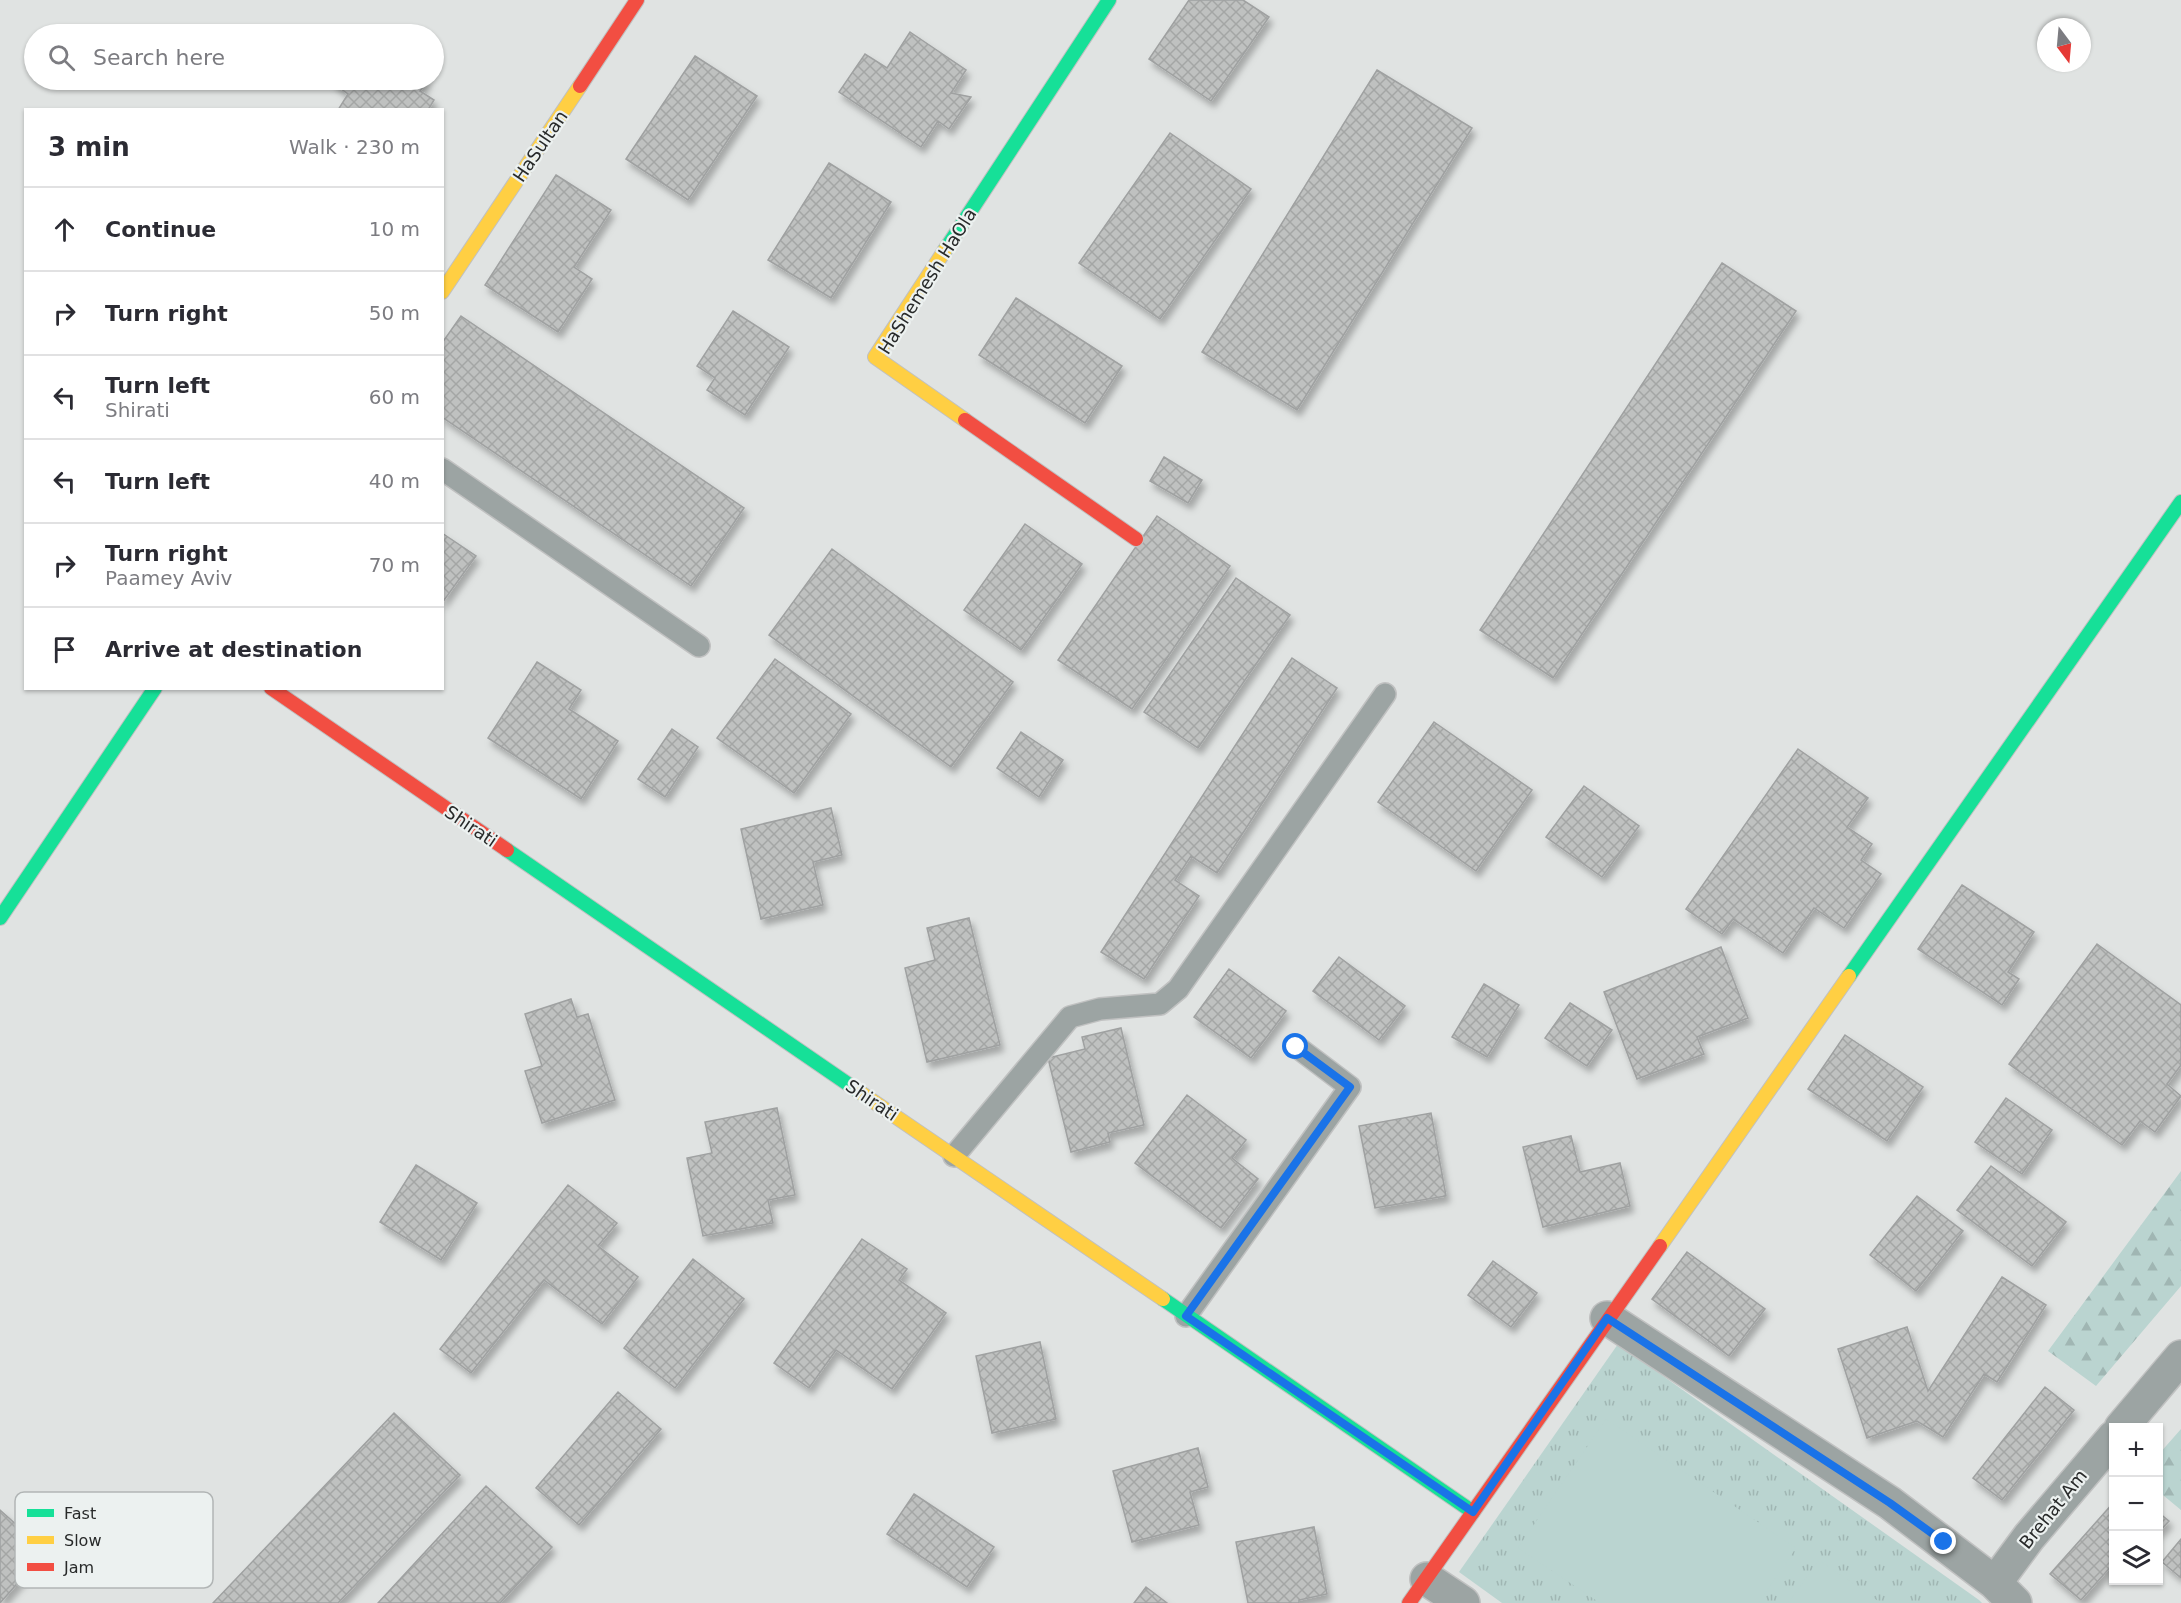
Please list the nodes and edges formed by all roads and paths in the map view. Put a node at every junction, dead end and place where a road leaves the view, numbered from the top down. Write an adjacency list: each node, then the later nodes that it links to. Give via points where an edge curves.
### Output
1 (637, 0): 3 (street, HaSultan)
2 (1109, 0): 6 (street, HaShemesh HaOla, via 875,357)
3 (444, 289)
4 (444, 470): 7 (lane)
5 (2181, 501): 15 (street)
6 (1136, 539)
7 (699, 646)
8 (154, 690): 11 (street)
9 (274, 690): 13 (street, Shirati)
10 (1385, 694): 13 (lane, via 1178,989 1160,1004 1100,1009 1070,1017)
11 (0, 918)
12 (1296, 1047): 14 (lane, via 1350,1087)
13 (954, 1156): 14 (street, Shirati)
14 (1186, 1316): 19 (street, Shirati)
15 (1607, 1318): 19 (street); 21 (street, via 1890,1503)
16 (2181, 1357): 17 (street)
17 (2125, 1423)
18 (2109, 1443): 21 (street, Brehat Am, via 2029,1537)
19 (1473, 1512): 20 (street)
20 (1418, 1591): 22 (street)
21 (2005, 1593)
22 (1463, 1603)

